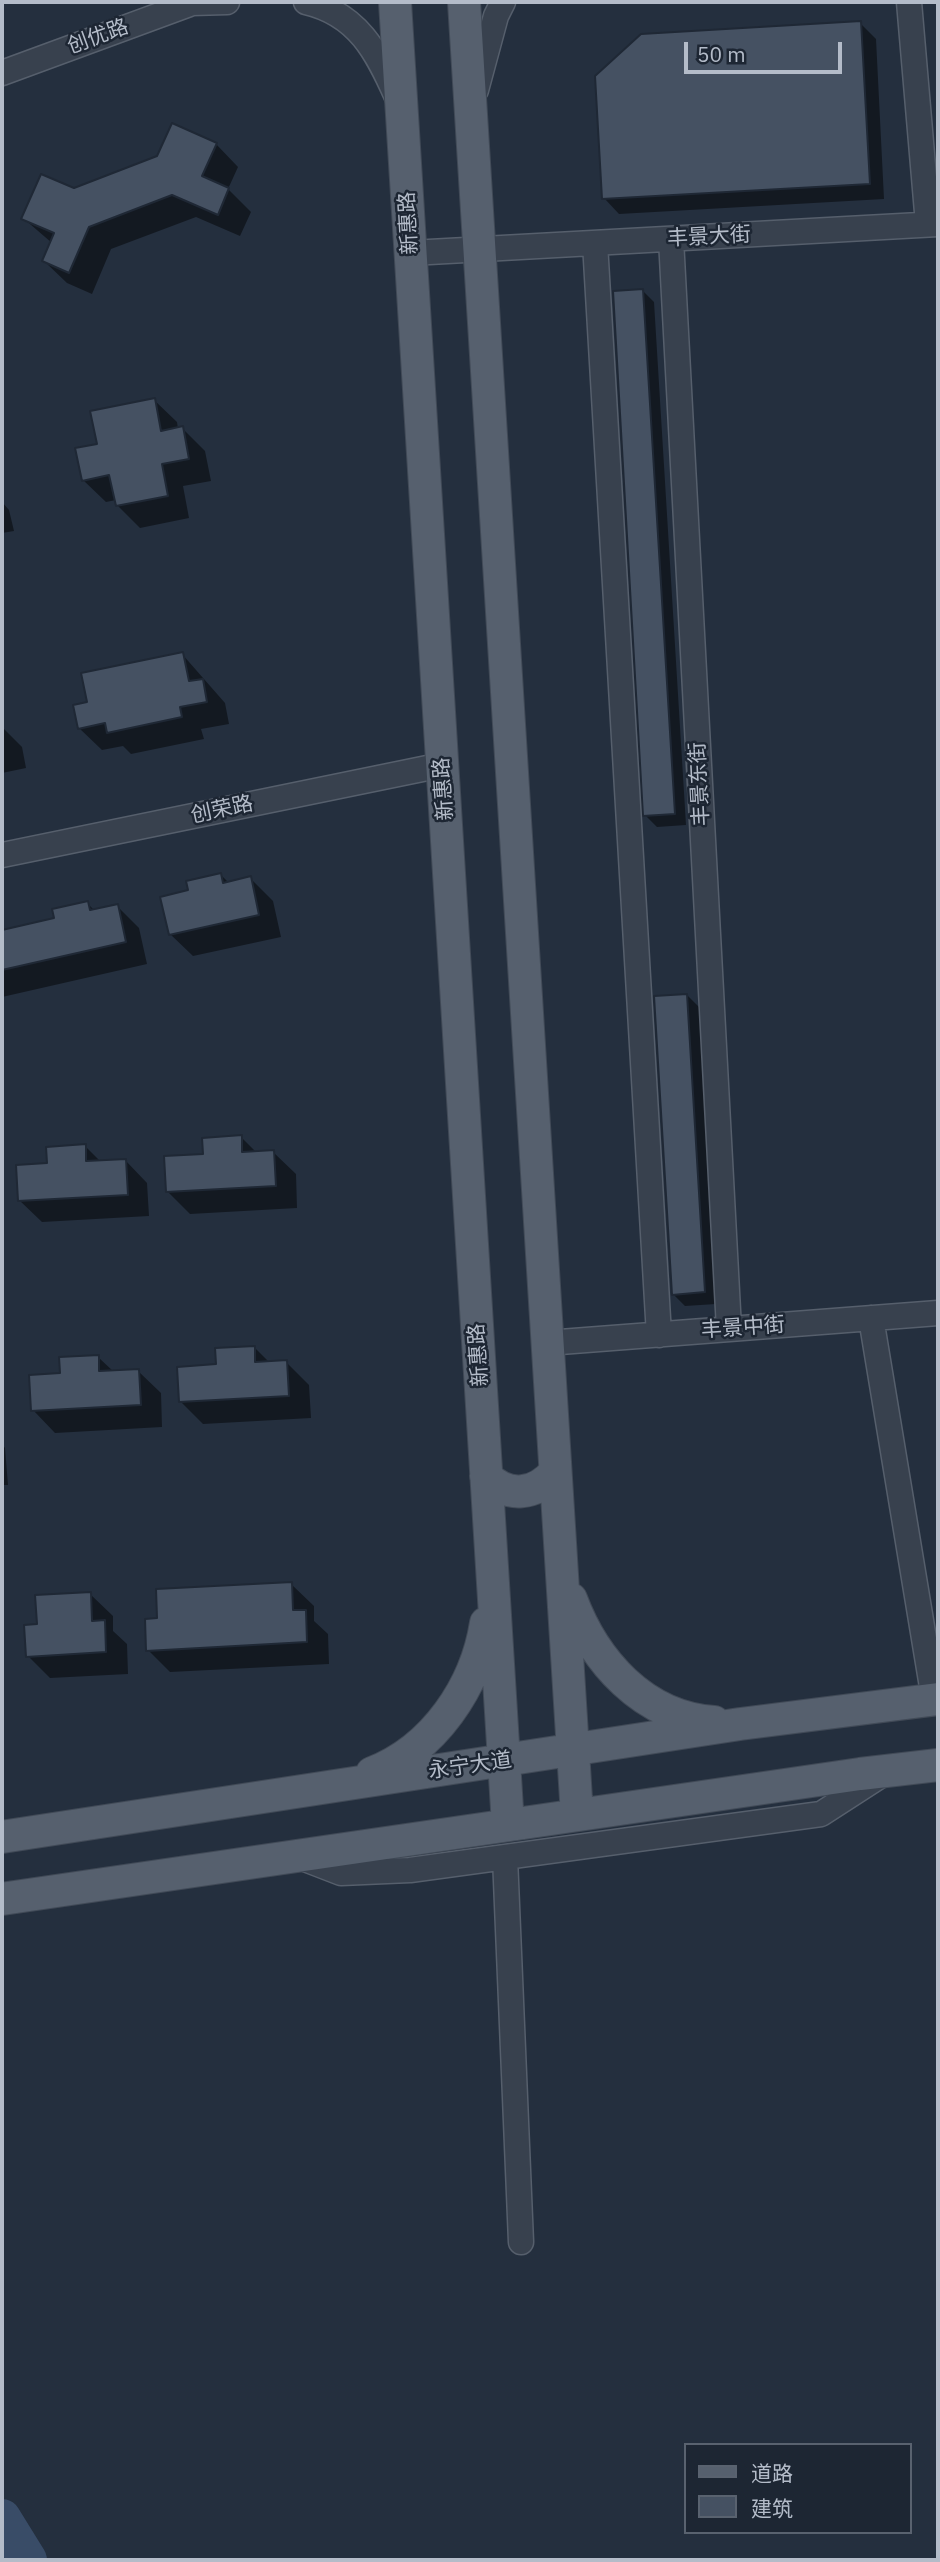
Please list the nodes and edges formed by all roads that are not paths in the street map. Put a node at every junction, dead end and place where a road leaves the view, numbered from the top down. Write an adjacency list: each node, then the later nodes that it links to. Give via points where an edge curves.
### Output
1 (193, 2): 2 (street, 创优路); 8 (street, 创优路)
2 (227, 2)
3 (306, 2): 10 (street, via 344,16 363,33)
4 (395, 2): 10 (main road, 新惠路)
5 (464, 2): 9 (main road)
6 (503, 2): 9 (street)
7 (909, 2): 11 (street)
8 (2, 73)
9 (471, 108): 14 (main road)
10 (402, 109): 15 (main road, 新惠路)
11 (933, 224): 12 (street, 丰景大街)
12 (671, 239): 13 (street, 丰景大街); 20 (street, 丰景东街)
13 (595, 243): 14 (street, 丰景大街); 21 (street)
14 (480, 249): 15 (street, 丰景大街); 22 (main road)
15 (411, 253): 16 (main road, 新惠路)
16 (442, 765): 17 (street, 创荣路); 24 (main road, 新惠路)
17 (2, 855)
18 (938, 1313): 19 (street, 丰景中街)
19 (871, 1318): 20 (street, 丰景中街); 27 (street)
20 (729, 1329): 21 (street, 丰景中街)
21 (659, 1335): 22 (street, 丰景中街)
22 (547, 1343): 23 (main road)
23 (555, 1472): 24 (main road, via 540,1486 520,1492 501,1488); 25 (main road)
24 (486, 1476): 26 (main road, 新惠路)
25 (562, 1572): 28 (main road, via 580,1622 618,1677 644,1698 674,1713); 29 (main road)
26 (492, 1577): 30 (main road); 33 (main road, via 483,1644 468,1682 446,1716 418,1746)
27 (936, 1699): 28 (main road, 永宁大道)
28 (740, 1724): 29 (main road, 永宁大道)
29 (572, 1751): 30 (main road, 永宁大道); 34 (main road)
30 (504, 1761): 33 (main road, 永宁大道); 35 (main road)
31 (938, 1765): 32 (main road)
32 (888, 1771): 34 (main road); 38 (street, via 821,1814)
33 (345, 1784): 36 (main road, 永宁大道)
34 (576, 1815): 35 (main road)
35 (508, 1825): 37 (main road)
36 (2, 1837)
37 (298, 1856): 38 (street, via 341,1873 410,1870); 39 (main road)
38 (505, 1857): 40 (street)
39 (2, 1899)
40 (521, 2242)

